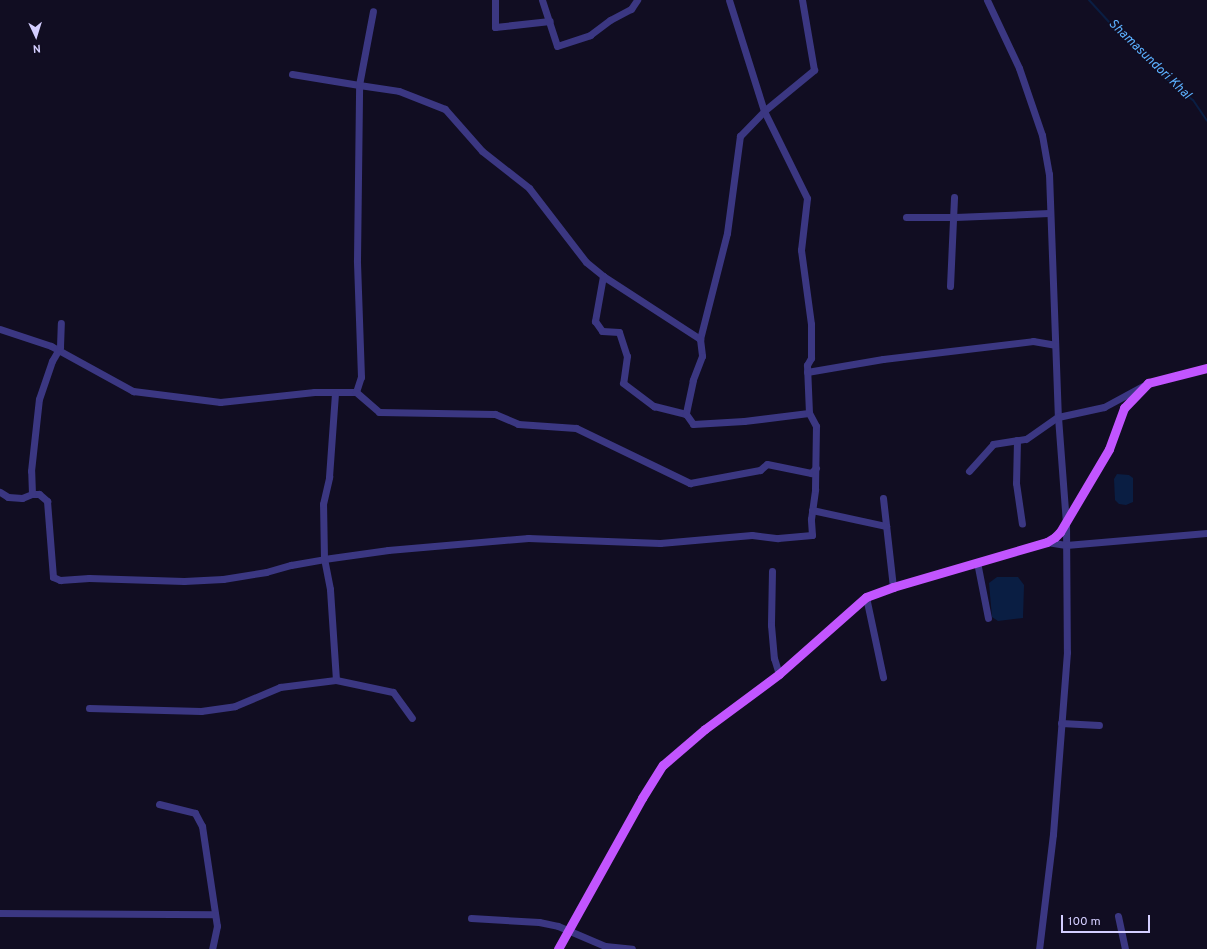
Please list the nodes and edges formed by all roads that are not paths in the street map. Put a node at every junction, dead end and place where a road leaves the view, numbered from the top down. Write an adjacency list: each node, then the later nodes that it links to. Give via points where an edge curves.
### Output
1 (495, 0): 8 (street, via 495,27)
2 (542, 0): 8 (street)
3 (637, 0): 8 (street, via 631,9 590,35 557,46)
4 (729, 0): 11 (street)
5 (802, 0): 11 (street, via 814,70)
6 (987, 0): 13 (street, via 1019,68 1042,134 1049,174)
7 (373, 11): 10 (street)
8 (550, 21)
9 (292, 74): 10 (street)
10 (359, 85): 16 (street, via 398,91 444,109 482,151 529,188 586,262); 26 (street, via 357,260 360,377)
11 (764, 111): 20 (street, via 740,136 726,233); 24 (street, via 806,198 801,250 811,324 812,358 807,365)
12 (954, 197): 15 (street)
13 (1049, 213): 15 (street); 21 (street)
14 (906, 218): 15 (street)
15 (955, 218): 17 (street)
16 (603, 276): 20 (street); 29 (street, via 595,321 602,331 619,332 627,356 623,383 654,406)
17 (950, 286)
18 (61, 323): 22 (street)
19 (0, 329): 22 (street)
20 (700, 339): 29 (street, via 702,356 693,380)
21 (1055, 345): 24 (street, via 1033,341 883,359); 30 (street)
22 (58, 349): 27 (street, via 133,391 220,402 314,392); 35 (street, via 39,399 31,471)
23 (1207, 368): 25 (main road)
24 (807, 372): 28 (street)
25 (1148, 383): 30 (street, via 1104,407); 38 (main road, via 1124,408 1109,449)
26 (356, 392): 27 (street); 32 (street, via 379,412 495,414 518,424 576,428 690,483 760,470 767,464 811,473)
27 (335, 393): 44 (street, via 329,477 323,504)
28 (809, 413): 29 (street, via 693,424); 32 (street, via 816,426)
29 (686, 414)
30 (1058, 417): 31 (street, via 1026,439); 38 (street)
31 (1017, 440): 33 (street, via 993,444); 39 (street, via 1016,482)
32 (816, 468): 37 (street)
33 (969, 471)
34 (0, 492): 35 (street, via 8,497 22,498)
35 (32, 494): 44 (street, via 39,494 47,501 53,577 60,580 222,579)
36 (883, 498): 40 (street)
37 (812, 510): 40 (street); 44 (street, via 812,535 778,538 752,535 660,543 528,538 388,550)
38 (1066, 523): 42 (main road, via 1060,532); 43 (street)
39 (1022, 524)
40 (886, 526): 47 (street)
41 (1207, 533): 43 (street)
42 (1047, 542): 43 (street); 45 (main road)
43 (1066, 545): 55 (street, via 1067,652)
44 (324, 559): 52 (street, via 330,589)
45 (977, 562): 47 (main road); 49 (street)
46 (772, 571): 50 (street, via 771,625 774,658)
47 (894, 587): 48 (main road)
48 (866, 597): 50 (main road); 51 (street)
49 (988, 618)
50 (779, 674): 62 (main road, via 705,729 664,765 642,798)
51 (883, 677)
52 (336, 680): 53 (street, via 280,687 235,706 201,711); 54 (street, via 393,692)
53 (89, 708)
54 (412, 718)
55 (1061, 723): 56 (street); 66 (street, via 1053,834)
56 (1099, 725)
57 (159, 804): 59 (street, via 195,813 202,826)
58 (0, 913): 59 (street)
59 (215, 914): 63 (street, via 217,926)
60 (1118, 916): 67 (street)
61 (471, 918): 62 (street, via 539,922)
62 (569, 930): 64 (main road); 65 (street, via 605,946)
63 (212, 949)
64 (558, 949)
65 (632, 949)
66 (1039, 949)
67 (1125, 949)

